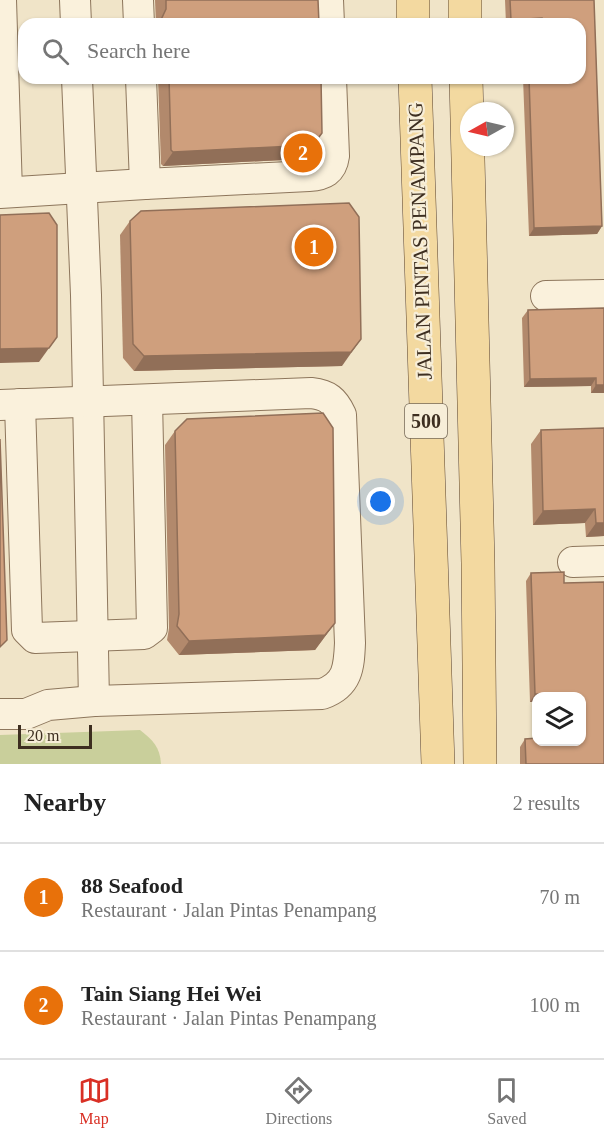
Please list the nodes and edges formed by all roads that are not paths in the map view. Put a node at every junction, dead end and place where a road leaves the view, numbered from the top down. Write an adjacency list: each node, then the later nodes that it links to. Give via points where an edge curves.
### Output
1 (2, 0): 19 (street)
2 (75, 0): 7 (street)
3 (138, 0): 8 (street)
4 (328, 0): 9 (street)
5 (412, 0): 10 (main road)
6 (465, 0): 11 (main road)
7 (76, 18)
8 (139, 18)
9 (329, 18)
10 (413, 18)
11 (465, 18)
12 (77, 84): 18 (street)
13 (141, 84): 17 (street)
14 (332, 84): 17 (street, via 334,156 333,166 327,172)
15 (415, 84): 30 (main road, JALAN PINTAS PENAMPANG / 500)
16 (465, 84): 33 (main road, 500)
17 (145, 184): 18 (street)
18 (81, 187): 19 (street); 23 (street)
19 (3, 193)
20 (604, 295): 21 (street)
21 (546, 296)
22 (147, 400): 23 (street); 27 (street, via 152,628 144,634); 28 (street, via 311,393 325,395 335,403 342,426 347,674 334,690 309,694)
23 (88, 401): 24 (street); 27 (street)
24 (10, 404): 27 (street, via 27,630 35,638)
25 (604, 561): 26 (street)
26 (573, 562)
27 (93, 636): 28 (street)
28 (94, 701): 29 (street, via 48,705 26,714)
29 (0, 714)
30 (437, 714): 31 (street, via 425,740); 32 (main road, JALAN PINTAS PENAMPANG / 500)
31 (423, 764)
32 (438, 764)
33 (480, 764)

